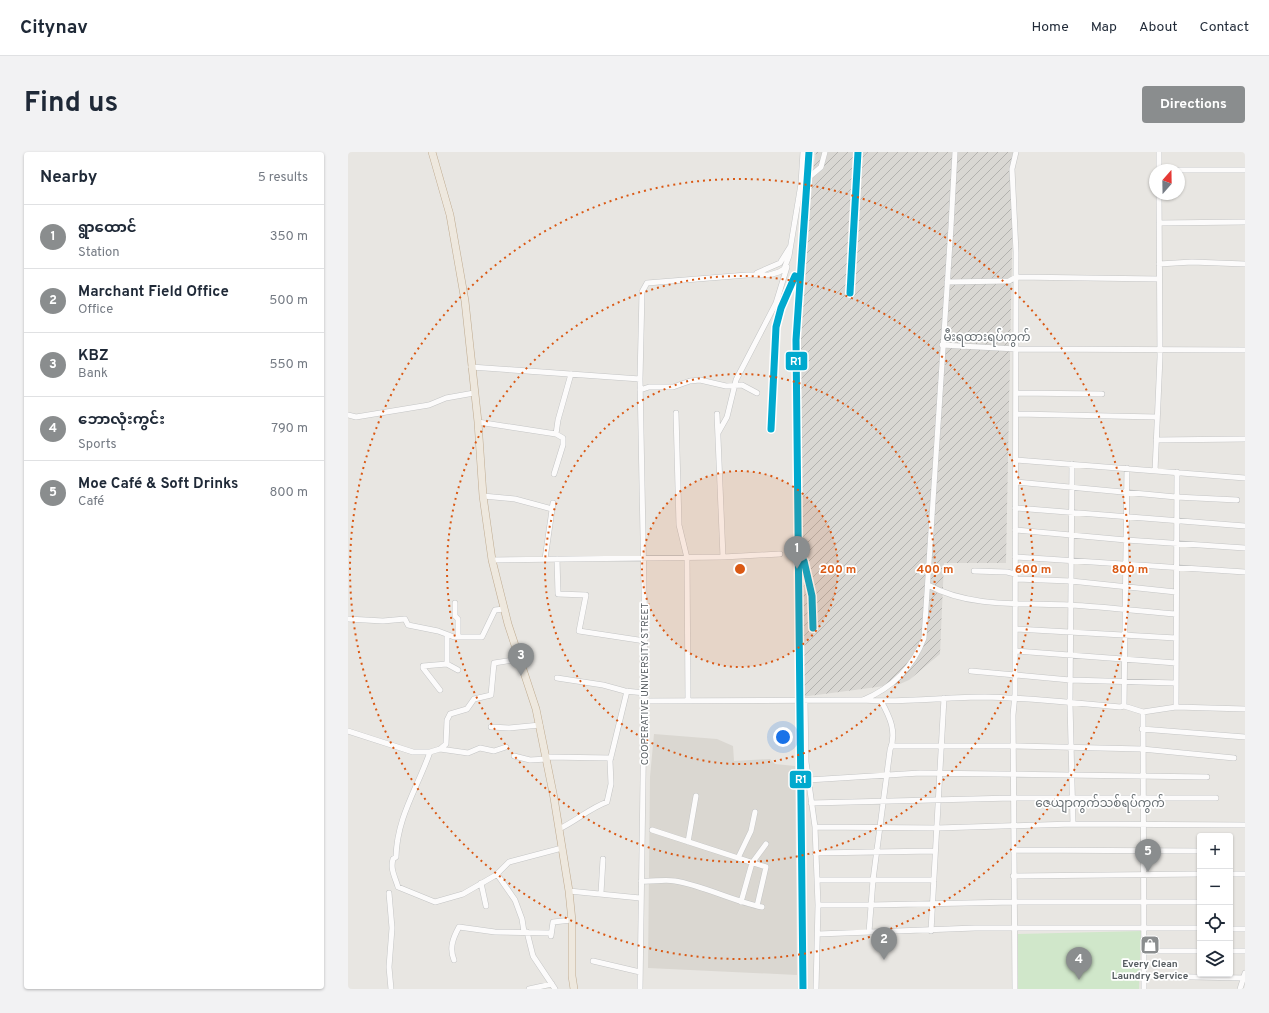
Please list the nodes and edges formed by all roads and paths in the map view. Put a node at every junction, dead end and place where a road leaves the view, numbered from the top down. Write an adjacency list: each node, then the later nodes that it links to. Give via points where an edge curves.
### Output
1 (432, 152): 26 (highway, via 456,246 465,301)
2 (803, 152): 10 (street)
3 (825, 152): 10 (street, via 821,167)
4 (955, 152): 21 (street)
5 (1016, 152): 19 (street, via 1012,169)
6 (1159, 152): 7 (street)
7 (1158, 164)
8 (1185, 170): 9 (street)
9 (1245, 170)
10 (801, 184): 14 (street)
11 (1159, 200): 13 (street)
12 (1245, 222): 13 (street)
13 (1159, 223): 16 (street)
14 (790, 247): 15 (street); 18 (street, via 780,263 762,272)
15 (787, 264): 18 (street, via 775,274); 29 (street, via 776,303)
16 (1159, 264): 17 (street); 20 (street)
17 (1245, 264)
18 (747, 275): 28 (street, COOPERATIVE UNIVERSITY STREET, via 647,283 642,292)
19 (1016, 277): 20 (street); 21 (street, via 1009,281); 24 (street)
20 (1159, 279): 23 (street)
21 (947, 282): 22 (street)
22 (942, 346): 24 (street); 85 (street)
23 (1160, 348): 24 (street); 25 (street); 39 (street)
24 (1016, 349): 33 (street)
25 (1245, 350)
26 (471, 367): 27 (street); 31 (highway)
27 (571, 374): 28 (street); 42 (street)
28 (640, 379): 30 (street, COOPERATIVE UNIVERSITY STREET)
29 (734, 385): 30 (street, via 690,381 673,387 649,387); 32 (street, via 742,385); 41 (street, via 727,417)
30 (640, 390): 73 (street, COOPERATIVE UNIVERSITY STREET)
31 (474, 393): 38 (street, via 446,398 429,405); 40 (highway)
32 (757, 393)
33 (1016, 393): 34 (street); 37 (street)
34 (1102, 394)
35 (676, 413): 74 (street, via 679,525)
36 (717, 414): 41 (street)
37 (1017, 414): 39 (street); 45 (street)
38 (348, 415)
39 (1157, 417): 44 (street)
40 (478, 422): 42 (street); 55 (highway)
41 (718, 433): 71 (street)
42 (556, 434): 50 (street, via 564,441)
43 (1245, 439): 44 (street)
44 (1156, 440): 48 (street)
45 (1016, 460): 46 (street); 52 (street)
46 (1072, 464): 47 (street); 53 (street)
47 (1127, 468): 48 (street); 54 (street)
48 (1155, 471): 49 (street)
49 (1177, 472): 51 (street); 56 (street)
50 (554, 474)
51 (1245, 478)
52 (1016, 482): 53 (street); 59 (street)
53 (1072, 487): 54 (street); 61 (street)
54 (1127, 492): 56 (street); 62 (street)
55 (483, 496): 60 (street, via 515,499); 77 (highway)
56 (1176, 497): 57 (street); 63 (street)
57 (1237, 500)
58 (553, 503): 60 (street)
59 (1015, 508): 61 (street); 65 (street)
60 (552, 509): 75 (street)
61 (1071, 512): 62 (street); 66 (street)
62 (1126, 516): 63 (street); 67 (street)
63 (1176, 520): 64 (street); 68 (street)
64 (1245, 526)
65 (1015, 530): 66 (street); 72 (street)
66 (1071, 536): 67 (street); 78 (street)
67 (1126, 540): 68 (street); 79 (street)
68 (1176, 544): 69 (street); 80 (street)
69 (1245, 548)
70 (780, 554): 71 (street)
71 (724, 557): 74 (street)
72 (1015, 557): 78 (street); 83 (street)
73 (644, 558): 74 (street); 76 (street); 101 (street, COOPERATIVE UNIVERSITY STREET)
74 (687, 558): 121 (street)
75 (545, 559): 76 (street); 77 (street)
76 (557, 559): 101 (street, via 558,594 586,595 579,631)
77 (492, 560): 91 (highway)
78 (1071, 560): 79 (street); 84 (street)
79 (1126, 565): 80 (street); 86 (street)
80 (1176, 568): 82 (street); 87 (street)
81 (974, 571): 83 (street, via 1007,572)
82 (1245, 572)
83 (1015, 577): 84 (street); 89 (street)
84 (1071, 581): 86 (street); 90 (street)
85 (928, 585): 89 (street, via 940,592 965,598); 120 (street, via 924,638 918,653 888,688)
86 (1125, 587): 87 (street); 92 (street)
87 (1176, 592): 93 (street)
88 (455, 603): 99 (street)
89 (1015, 604): 90 (street); 95 (street)
90 (1071, 606): 92 (street); 96 (street)
91 (504, 609): 99 (street, via 495,610 482,637); 104 (highway)
92 (1125, 610): 93 (street); 97 (street)
93 (1176, 614): 100 (street)
94 (348, 619): 98 (street, via 383,621 405,618 408,625 438,631)
95 (1015, 629): 96 (street); 102 (street)
96 (1070, 632): 97 (street); 103 (street)
97 (1125, 635): 100 (street); 105 (street)
98 (447, 636): 99 (street); 107 (street)
99 (458, 637)
100 (1176, 638): 106 (street)
101 (645, 641): 117 (street, COOPERATIVE UNIVERSITY STREET)
102 (1015, 651): 103 (street); 110 (street)
103 (1070, 655): 105 (street); 112 (street)
104 (520, 659): 130 (highway, via 534,698); 140 (street, via 494,663 491,695 474,699 467,708 450,714 447,720 446,744)
105 (1124, 660): 106 (street); 113 (street)
106 (1176, 663): 114 (street)
107 (447, 664): 108 (street); 115 (street, via 423,666)
108 (458, 670)
109 (971, 671): 110 (street)
110 (1015, 674): 112 (street); 119 (street)
111 (557, 678): 116 (street, via 603,685)
112 (1070, 680): 113 (street); 125 (street)
113 (1124, 683): 114 (street); 126 (street)
114 (1176, 683): 127 (street)
115 (440, 690)
116 (627, 692): 117 (street); 145 (street)
117 (644, 693): 124 (street, COOPERATIVE UNIVERSITY STREET)
118 (944, 698): 119 (street); 123 (street); 136 (street)
119 (1014, 699): 125 (street); 137 (street)
120 (862, 700): 122 (street); 123 (street)
121 (688, 701): 122 (street); 124 (street)
122 (805, 701): 153 (street)
123 (881, 701): 135 (street, via 894,733)
124 (644, 702): 193 (street, COOPERATIVE UNIVERSITY STREET)
125 (1070, 703): 126 (street); 139 (street)
126 (1124, 706): 129 (street)
127 (1176, 707): 128 (street); 129 (street)
128 (1245, 709)
129 (1143, 712): 132 (street)
130 (540, 725): 131 (street); 144 (highway)
131 (491, 727)
132 (1142, 729): 134 (street); 141 (street)
133 (348, 731): 142 (street, via 413,752)
134 (1245, 737)
135 (891, 746): 136 (street); 150 (street)
136 (942, 746): 137 (street); 147 (street)
137 (1014, 746): 139 (street); 148 (street)
138 (506, 747): 140 (street, via 494,751 480,748 468,753)
139 (1071, 748): 141 (street); 149 (street)
140 (440, 749): 142 (street)
141 (1142, 750): 146 (street); 151 (street)
142 (430, 752): 194 (street, via 405,809 397,839 396,857 391,865 398,887 435,902 463,894)
143 (514, 756): 144 (street, via 530,760)
144 (547, 758): 145 (street); 170 (highway)
145 (610, 758): 170 (street, via 611,784 607,802 595,806)
146 (1234, 758)
147 (940, 773): 148 (street); 150 (street); 159 (street)
148 (1013, 773): 149 (street); 155 (street)
149 (1072, 774): 151 (street); 156 (street)
150 (886, 775): 153 (street); 160 (street)
151 (1143, 775): 152 (street); 157 (street)
152 (1207, 777)
153 (808, 780): 161 (street)
154 (696, 796): 172 (street)
155 (1013, 798): 156 (street); 159 (street); 164 (street)
156 (1073, 798): 157 (street); 163 (street)
157 (1143, 798): 158 (street); 166 (street)
158 (1216, 798)
159 (938, 801): 160 (street); 169 (street)
160 (883, 802): 161 (street); 168 (street)
161 (811, 803): 167 (street)
162 (755, 812): 181 (street, via 751,831)
163 (1073, 824): 164 (street); 166 (street)
164 (1013, 825): 169 (street); 175 (street)
165 (1245, 825): 166 (street)
166 (1144, 826): 176 (street)
167 (815, 827): 168 (street); 180 (street)
168 (880, 827): 169 (street); 179 (street)
169 (937, 828): 177 (street)
170 (559, 829): 174 (highway)
171 (652, 830): 172 (street)
172 (688, 842): 181 (street)
173 (766, 844): 183 (street)
174 (562, 848): 184 (street, via 509,862); 195 (highway)
175 (1014, 850): 176 (street); 189 (street)
176 (1144, 850): 178 (street); 185 (street)
177 (935, 851): 179 (street); 192 (street)
178 (1197, 851)
179 (876, 852): 180 (street); 191 (street)
180 (815, 853): 190 (street)
181 (738, 858): 183 (street)
182 (603, 859): 197 (street)
183 (752, 863): 199 (street); 199 (street, via 766,867 760,906)
184 (497, 874): 194 (street); 214 (street, via 515,900)
185 (1144, 874): 186 (street); 189 (street); 202 (street)
186 (1197, 874)
187 (1233, 874): 188 (street)
188 (1245, 874)
189 (1013, 876): 200 (street)
190 (817, 880): 191 (street); 204 (street)
191 (873, 880): 192 (street); 205 (street)
192 (934, 880): 203 (street)
193 (641, 882): 198 (street, COOPERATIVE UNIVERSITY STREET); 199 (street, via 673,880)
194 (482, 883): 206 (street)
195 (569, 891): 197 (street); 207 (highway)
196 (389, 893): 227 (street, via 392,928 389,967)
197 (601, 894): 198 (street)
198 (640, 898): 223 (street, COOPERATIVE UNIVERSITY STREET)
199 (741, 902)
200 (1014, 902): 202 (street); 203 (street); 212 (street)
201 (1197, 902): 202 (street)
202 (1144, 903): 208 (street)
203 (932, 904): 205 (street); 213 (street)
204 (818, 905): 205 (street); 216 (street)
205 (871, 905): 215 (street)
206 (486, 906)
207 (572, 920): 214 (street, via 553,922 551,935); 229 (highway)
208 (1144, 928): 209 (street); 212 (street); 217 (street)
209 (1197, 928)
210 (1233, 929): 211 (street)
211 (1245, 929)
212 (1014, 930): 213 (street, via 975,928); 232 (street)
213 (931, 931): 215 (street)
214 (526, 932): 221 (street, via 496,932 459,927 452,940 451,953); 226 (street, via 533,956)
215 (868, 932): 216 (street)
216 (818, 934): 231 (street)
217 (1144, 951): 218 (street); 224 (street)
218 (1197, 951)
219 (1233, 951): 220 (street)
220 (1245, 951)
221 (454, 960)
222 (593, 960): 223 (street)
223 (640, 972): 230 (street, COOPERATIVE UNIVERSITY STREET)
224 (1144, 976): 225 (street); 233 (street)
225 (1244, 976): 234 (street)
226 (553, 986): 228 (street)
227 (391, 989)
228 (529, 989)
229 (574, 989)
230 (640, 989)
231 (816, 989)
232 (1015, 989)
233 (1144, 989)
234 (1240, 989)

